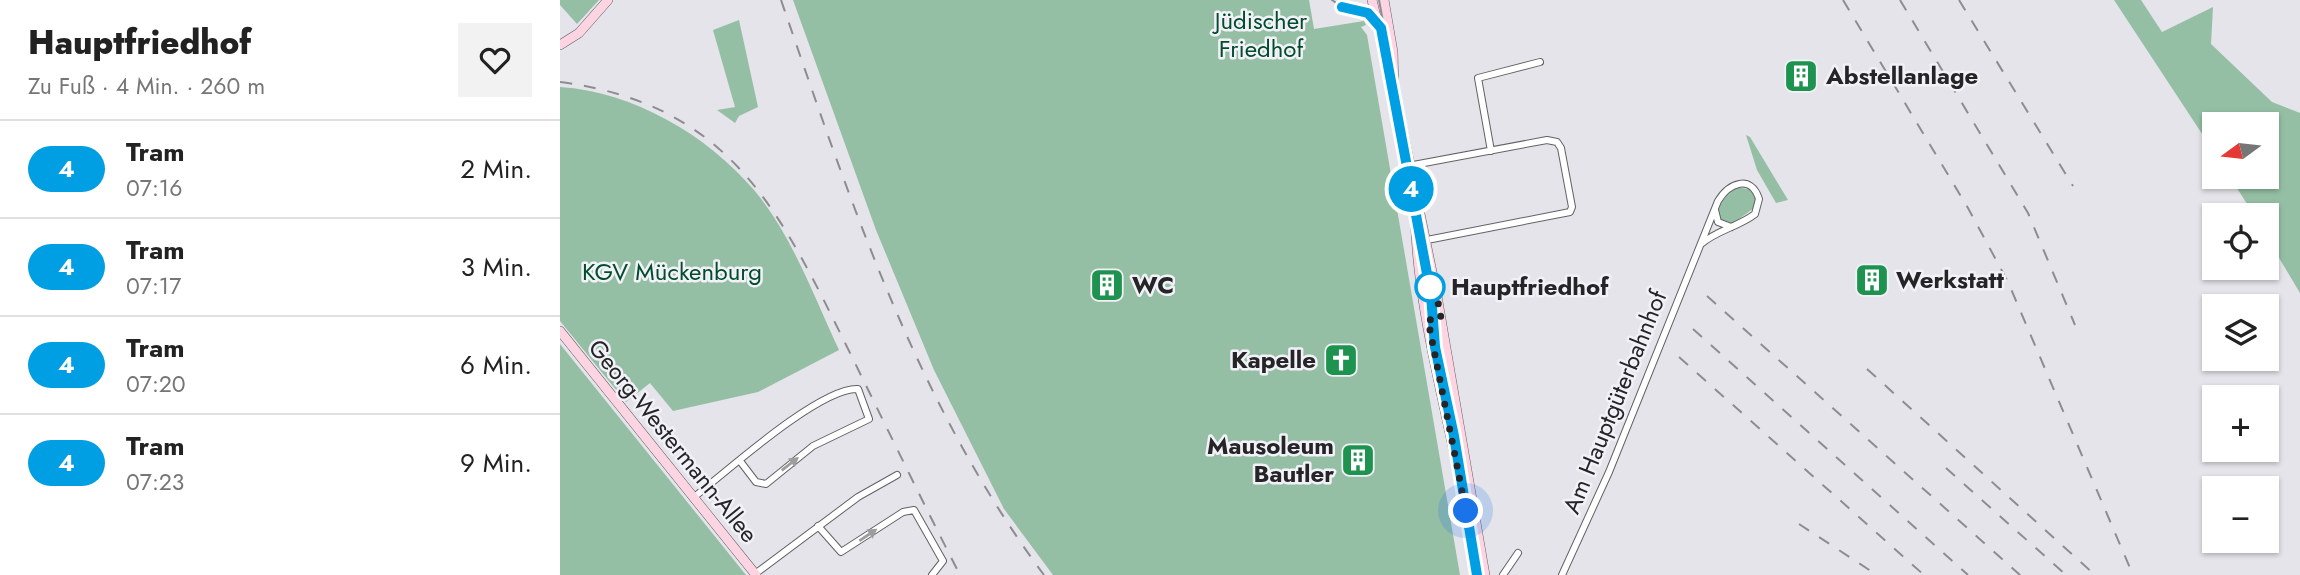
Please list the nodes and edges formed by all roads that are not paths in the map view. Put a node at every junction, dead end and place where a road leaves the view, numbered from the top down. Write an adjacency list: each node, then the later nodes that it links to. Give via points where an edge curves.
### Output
1 (608, 0): 4 (main road, via 579,33)
2 (1372, 0): 6 (main road)
3 (1384, 0): 6 (main road)
4 (560, 46)
5 (1540, 62): 7 (street, via 1478,78)
6 (1394, 88): 8 (main road)
7 (1491, 151): 8 (street); 12 (street, via 1553,140 1561,148 1572,207 1566,215)
8 (1408, 166): 9 (main road)
9 (1414, 198): 12 (main road); 13 (main road)
10 (1715, 208): 11 (street, via 1718,222); 11 (street, Am Hauptgüterbahnhof, via 1732,185 1753,187 1759,197 1758,209); 14 (street, Am Hauptgüterbahnhof)
11 (1734, 227): 14 (street, Am Hauptgüterbahnhof, via 1716,232)
12 (1426, 240): 13 (street); 15 (main road)
13 (1415, 242): 16 (main road)
14 (1701, 244): 28 (street, Am Hauptgüterbahnhof)
15 (1441, 318): 16 (main road); 26 (main road)
16 (1428, 320): 25 (main road)
17 (560, 331): 20 (main road, Georg-Westermann-Allee)
18 (740, 461): 18 (street, one-way to 18, via 763,485 813,446 869,419 870,414 856,388 805,412); 20 (street)
19 (897, 475): 21 (street)
20 (693, 498): 23 (main road, Georg-Westermann-Allee)
21 (818, 526): 23 (street); 24 (street, one-way to 24, via 841,552 903,512 914,510 943,561)
22 (1518, 552): 27 (street)
23 (755, 574)
24 (932, 575)
25 (1476, 575)
26 (1485, 575)
27 (1503, 575)
28 (1562, 575)

